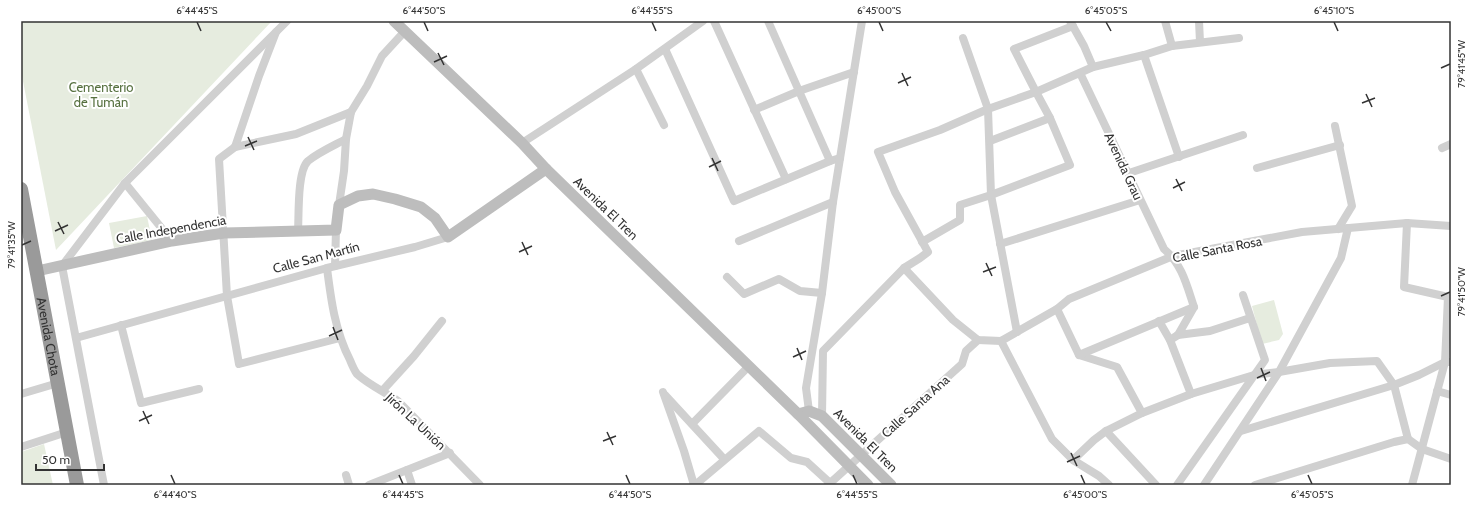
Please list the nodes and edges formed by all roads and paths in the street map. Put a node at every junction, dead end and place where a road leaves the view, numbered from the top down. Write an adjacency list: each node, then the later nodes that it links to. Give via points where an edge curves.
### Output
1 (287, 21): 11 (street)
2 (394, 21): 10 (main road, Avenida El Tren)
3 (703, 21): 16 (street)
4 (714, 21): 25 (street)
5 (768, 21): 22 (street)
6 (862, 21): 20 (street)
7 (1165, 21): 15 (street)
8 (1199, 21): 14 (street)
9 (1071, 24): 18 (street); 23 (street, via 1014,49)
10 (405, 31): 26 (street, via 382,56); 33 (main road, Avenida El Tren)
11 (276, 32): 36 (street); 45 (street)
12 (963, 38): 24 (street)
13 (1239, 38): 14 (street)
14 (1200, 42): 15 (street)
15 (1172, 46): 17 (street)
16 (665, 49): 19 (street); 44 (street, via 734,201)
17 (1144, 55): 18 (street); 38 (street)
18 (1093, 67): 21 (street)
19 (636, 69): 28 (street); 33 (street)
20 (854, 72): 22 (street); 39 (street)
21 (1080, 73): 23 (street); 43 (street, Avenida Grau)
22 (799, 91): 25 (street); 40 (street)
23 (1036, 92): 24 (street); 27 (street)
24 (988, 109): 32 (street); 62 (street, via 940,130 878,152 895,192)
25 (754, 110): 44 (street)
26 (351, 112): 31 (street); 36 (street, via 296,134)
27 (1050, 118): 32 (street); 47 (street, via 1070,165)
28 (664, 125)
29 (1335, 126): 35 (street)
30 (1243, 135): 38 (street)
31 (346, 139): 51 (street); 57 (street, via 307,162 300,180)
32 (990, 141): 47 (street)
33 (522, 143): 42 (main road, Avenida El Tren)
34 (1451, 144): 37 (street)
35 (1340, 145): 41 (street); 54 (street, via 1352,206)
36 (235, 147): 58 (street, via 219,159)
37 (1442, 148)
38 (1179, 157): 43 (street)
39 (840, 158): 40 (street); 49 (street)
40 (830, 161): 44 (street)
41 (1257, 168)
42 (546, 169): 59 (main road, Calle San Martín); 88 (main road, Avenida El Tren)
43 (1129, 173): 48 (street, Avenida Grau)
44 (786, 179)
45 (125, 183): 60 (street); 65 (street)
46 (21, 189): 50 (highway, Avenida Chota)
47 (992, 195): 62 (street, via 960,205 960,220); 63 (street)
48 (1140, 200): 63 (street); 64 (street, Avenida Grau, via 1164,249)
49 (833, 202): 61 (street); 70 (street)
50 (22, 203): 68 (highway, Avenida Chota)
51 (339, 205): 56 (main road); 59 (main road, via 358,196 373,194 395,199 421,207 435,218)
52 (1407, 223): 53 (street, Calle Santa Rosa); 55 (street, Calle Santa Rosa); 87 (street, via 1404,287 1448,297)
53 (1451, 226)
54 (1338, 228): 55 (street, Calle Santa Rosa); 64 (street, Calle Santa Rosa, via 1302,232)
55 (1348, 228): 89 (street, via 1341,258)
56 (336, 230): 57 (main road, Calle Independencia); 66 (street, Jirón La Unión)
57 (298, 231): 58 (main road, Calle Independencia)
58 (224, 232): 60 (main road, Calle Independencia); 72 (street)
59 (448, 237): 66 (street, Calle San Martín)
60 (172, 241): 65 (main road, Calle Independencia)
61 (739, 241)
62 (922, 242): 67 (street, via 928,252)
63 (1000, 244): 79 (street)
64 (1173, 256): 73 (street, Avenida Grau, via 1182,271); 74 (street, Calle Santa Rosa, via 1069,299)
65 (62, 266): 68 (main road, Calle Independencia); 81 (street)
66 (331, 267): 72 (street, Calle San Martín); 82 (street, Jirón La Unión, via 332,308)
67 (904, 268): 83 (street, via 953,320); 102 (street, via 823,351)
68 (37, 272): 91 (highway, Avenida Chota)
69 (727, 277): 70 (street, via 744,294 779,279 800,290)
70 (822, 293): 99 (street, via 806,388)
71 (1243, 294): 75 (street)
72 (227, 296): 78 (street, Calle San Martín); 82 (street, via 238,364)
73 (1194, 307): 77 (street); 80 (street)
74 (1057, 309): 79 (street, Calle Santa Rosa); 86 (street)
75 (1250, 318): 80 (street, via 1210,330); 90 (street, via 1265,360)
76 (442, 321): 94 (street)
77 (1159, 321): 84 (street); 86 (street)
78 (121, 326): 81 (street, Calle San Martín); 93 (street, via 141,403)
79 (1017, 332): 85 (street, Calle Santa Rosa)
80 (1178, 335): 84 (street)
81 (76, 338): 120 (street)
82 (340, 338): 94 (street, Jirón La Unión, via 356,372 367,382)
83 (978, 340): 85 (street); 111 (street, Calle Santa Ana, via 966,351 962,364)
84 (1170, 340): 97 (street)
85 (1001, 341): 114 (street, via 1052,439)
86 (1079, 355): 100 (street, via 1117,367)
87 (1448, 362): 92 (street); 95 (street)
88 (749, 366): 101 (main road, Avenida El Tren); 103 (street)
89 (1279, 372): 90 (street); 92 (street, via 1330,363 1377,361); 105 (street)
90 (1254, 375): 97 (street); 130 (street)
91 (58, 383): 96 (street); 106 (highway, Avenida Chota)
92 (1394, 385): 105 (street); 107 (street)
93 (199, 389)
94 (383, 390): 110 (street, Jirón La Unión, via 398,401)
95 (1437, 391): 98 (street); 109 (street)
96 (21, 394)
97 (1191, 394): 100 (street)
98 (1451, 395)
99 (809, 410): 101 (main road); 102 (main road, Avenida El Tren)
100 (1142, 413): 104 (street)
101 (798, 414): 115 (main road, Avenida El Tren)
102 (822, 416): 111 (main road, Avenida El Tren)
103 (692, 424): 112 (street); 125 (street, via 663,392)
104 (1106, 431): 114 (street); 129 (street)
105 (1240, 431): 131 (street)
106 (67, 432): 108 (street); 119 (highway, Avenida Chota)
107 (1408, 439): 109 (street); 132 (street)
108 (21, 447)
109 (1422, 449): 113 (street); 133 (street)
110 (450, 454): 116 (street); 124 (street, Jirón La Unión)
111 (860, 455): 115 (street, Calle Santa Ana); 127 (main road, Avenida El Tren)
112 (724, 459): 118 (street, via 759,431 791,458 806,462); 125 (street)
113 (1451, 459)
114 (1073, 460): 128 (street)
115 (848, 466): 118 (street, Calle Santa Ana); 126 (main road, Avenida El Tren)
116 (407, 470): 122 (street); 123 (street)
117 (346, 475): 121 (street)
118 (829, 484)
119 (77, 485)
120 (104, 485)
121 (349, 485)
122 (369, 485)
123 (412, 485)
124 (480, 485)
125 (694, 485)
126 (868, 485)
127 (891, 485)
128 (1109, 485)
129 (1156, 485)
130 (1177, 485)
131 (1204, 485)
132 (1255, 485)
133 (1412, 485)

